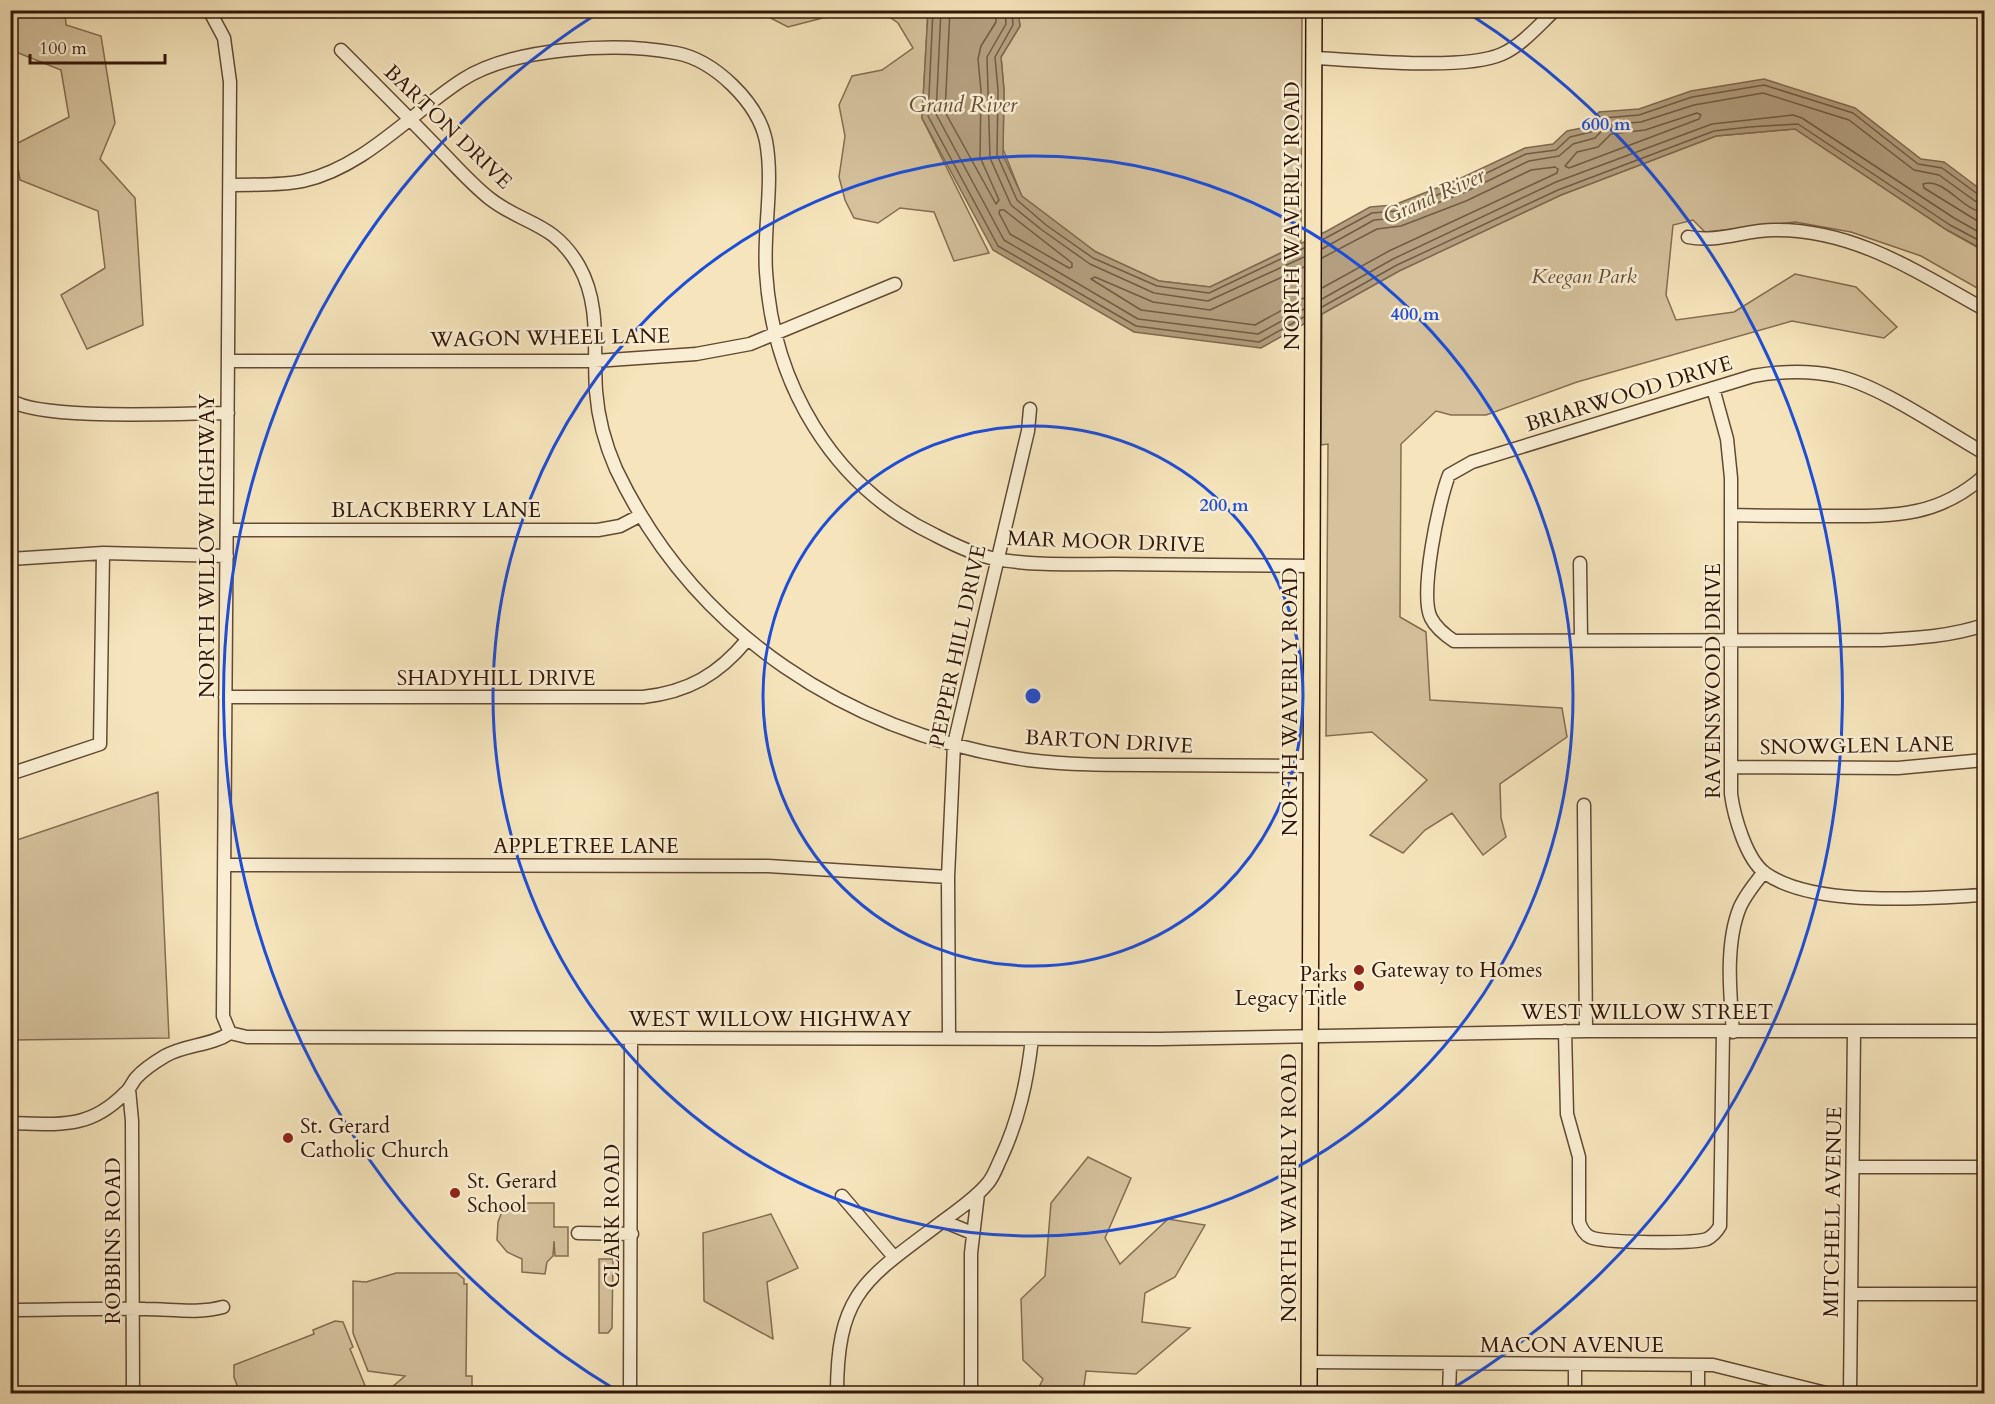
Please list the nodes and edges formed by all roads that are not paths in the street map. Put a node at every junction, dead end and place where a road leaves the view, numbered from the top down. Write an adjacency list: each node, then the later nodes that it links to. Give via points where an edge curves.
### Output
1 (208, 10): 7 (street, NORTH WILLOW HIGHWAY, via 224,38 229,57)
2 (1314, 10): 5 (main road, NORTH WAVERLY ROAD)
3 (1555, 10): 5 (street, via 1520,43 1490,57 1420,62)
4 (341, 50): 6 (street, BARTON DRIVE)
5 (1314, 58): 28 (main road, NORTH WAVERLY ROAD)
6 (410, 119): 7 (street, MAR MOOR DRIVE, via 341,166 307,180); 11 (street, MAR MOOR DRIVE, via 464,79 525,54 651,50 681,54 701,62 745,100 766,138 766,275); 13 (street, BARTON DRIVE, via 489,198 540,225 566,248 578,264 593,302)
7 (230, 184): 12 (street, NORTH WILLOW HIGHWAY)
8 (1688, 237): 10 (street, via 1710,239 1774,230 1824,234 1883,253)
9 (895, 284): 11 (street, WAGON WHEEL LANE)
10 (1984, 309)
11 (775, 334): 13 (street, WAGON WHEEL LANE, via 696,354); 25 (street, MAR MOOR DRIVE, via 788,376 810,422 848,473 876,499 917,527)
12 (228, 361): 13 (street, WAGON WHEEL LANE); 17 (street, NORTH WILLOW HIGHWAY)
13 (595, 361): 20 (street, BARTON DRIVE, via 602,430 616,469)
14 (1713, 388): 18 (street, BRIARWOOD DRIVE, via 1783,371 1839,376 1873,390); 21 (street, RAVENSWOOD DRIVE, via 1727,438); 31 (street, BRIARWOOD DRIVE, via 1472,462 1449,475 1435,521 1427,600 1430,617 1438,629 1454,641)
15 (10, 400): 17 (street, via 19,406 55,412)
16 (1030, 408): 25 (street, PEPPER HILL DRIVE, via 1028,431)
17 (228, 413): 22 (street, NORTH WILLOW HIGHWAY)
18 (1984, 453)
19 (1984, 476): 21 (street, via 1949,502 1895,516)
20 (641, 515): 22 (street, BLACKBERRY LANE, via 598,531); 30 (street, BARTON DRIVE, via 689,582)
21 (1732, 516): 32 (street, RAVENSWOOD DRIVE)
22 (227, 531): 24 (street, NORTH WILLOW HIGHWAY)
23 (103, 554): 24 (street); 26 (street); 38 (street, via 100,744)
24 (227, 556): 33 (street, NORTH WILLOW HIGHWAY)
25 (996, 559): 28 (street, MAR MOOR DRIVE, via 1048,564); 34 (street, PEPPER HILL DRIVE)
26 (10, 560)
27 (1580, 564): 31 (street)
28 (1310, 566): 36 (main road, NORTH WAVERLY ROAD)
29 (1984, 625): 32 (street, via 1922,638)
30 (747, 640): 33 (street, SHADYHILL DRIVE, via 733,657 700,682 681,691 643,697); 34 (street, BARTON DRIVE, via 804,682 861,712)
31 (1581, 640): 32 (street)
32 (1731, 640): 37 (street, RAVENSWOOD DRIVE)
33 (225, 697): 40 (street, NORTH WILLOW HIGHWAY)
34 (954, 744): 36 (street, BARTON DRIVE, via 987,753 1060,763); 42 (street, PEPPER HILL DRIVE)
35 (1984, 760): 37 (street, SNOWGLEN LANE, via 1898,768)
36 (1311, 766): 50 (main road, NORTH WAVERLY ROAD)
37 (1731, 767): 41 (street, RAVENSWOOD DRIVE, via 1731,794 1738,826)
38 (10, 774)
39 (1584, 805): 45 (street)
40 (224, 865): 42 (street, APPLETREE LANE, via 768,866); 49 (street, NORTH WILLOW HIGHWAY, via 223,1016)
41 (1764, 872): 43 (street, via 1812,894 1839,897); 48 (street, via 1740,906 1735,926)
42 (948, 877): 51 (street, PEPPER HILL DRIVE)
43 (1984, 895)
44 (1565, 1031): 45 (street, WEST WILLOW STREET); 48 (street, via 1567,1114 1579,1157 1579,1222 1588,1236 1610,1241 1693,1242 1707,1239 1720,1226); 50 (street, WEST WILLOW STREET)
45 (1586, 1031): 48 (street, WEST WILLOW STREET)
46 (1854, 1031): 47 (street, WEST WILLOW STREET); 48 (street, WEST WILLOW STREET); 56 (street, MITCHELL AVENUE)
47 (1984, 1031)
48 (1728, 1032)
49 (230, 1033): 52 (street, WEST WILLOW HIGHWAY, via 247,1037); 54 (street, via 172,1052 147,1068)
50 (1310, 1036): 53 (street, WEST WILLOW HIGHWAY); 70 (main road, NORTH WAVERLY ROAD)
51 (949, 1038): 52 (street, WEST WILLOW HIGHWAY); 53 (street, WEST WILLOW HIGHWAY)
52 (631, 1039): 63 (street, CLARK ROAD)
53 (1032, 1039): 58 (street, via 1018,1120 990,1180)
54 (129, 1089): 55 (street, via 113,1106 83,1122); 68 (street, ROBBINS ROAD)
55 (10, 1124)
56 (1853, 1167): 57 (street); 65 (street, MITCHELL AVENUE)
57 (1984, 1167)
58 (978, 1194): 60 (street); 62 (street)
59 (842, 1196): 64 (street)
60 (943, 1221): 62 (street); 64 (street)
61 (578, 1233): 63 (street)
62 (972, 1233): 77 (street)
63 (632, 1234): 75 (street, CLARK ROAD)
64 (894, 1257): 76 (street, via 861,1290 847,1311 838,1345)
65 (1851, 1294): 66 (street); 83 (street, MITCHELL AVENUE)
66 (1984, 1294)
67 (223, 1307): 68 (street, via 208,1311)
68 (133, 1309): 69 (street); 74 (street, ROBBINS ROAD)
69 (10, 1310)
70 (1309, 1362): 71 (street, MACON AVENUE); 78 (main road, NORTH WAVERLY ROAD)
71 (1450, 1364): 72 (street, MACON AVENUE); 79 (street)
72 (1575, 1365): 73 (street, MACON AVENUE); 80 (street)
73 (1698, 1365): 81 (street); 82 (street, MACON AVENUE, via 1733,1369)
74 (133, 1394)
75 (630, 1394)
76 (837, 1394)
77 (971, 1394)
78 (1309, 1394)
79 (1449, 1394)
80 (1575, 1394)
81 (1698, 1394)
82 (1830, 1394)
83 (1850, 1394)

